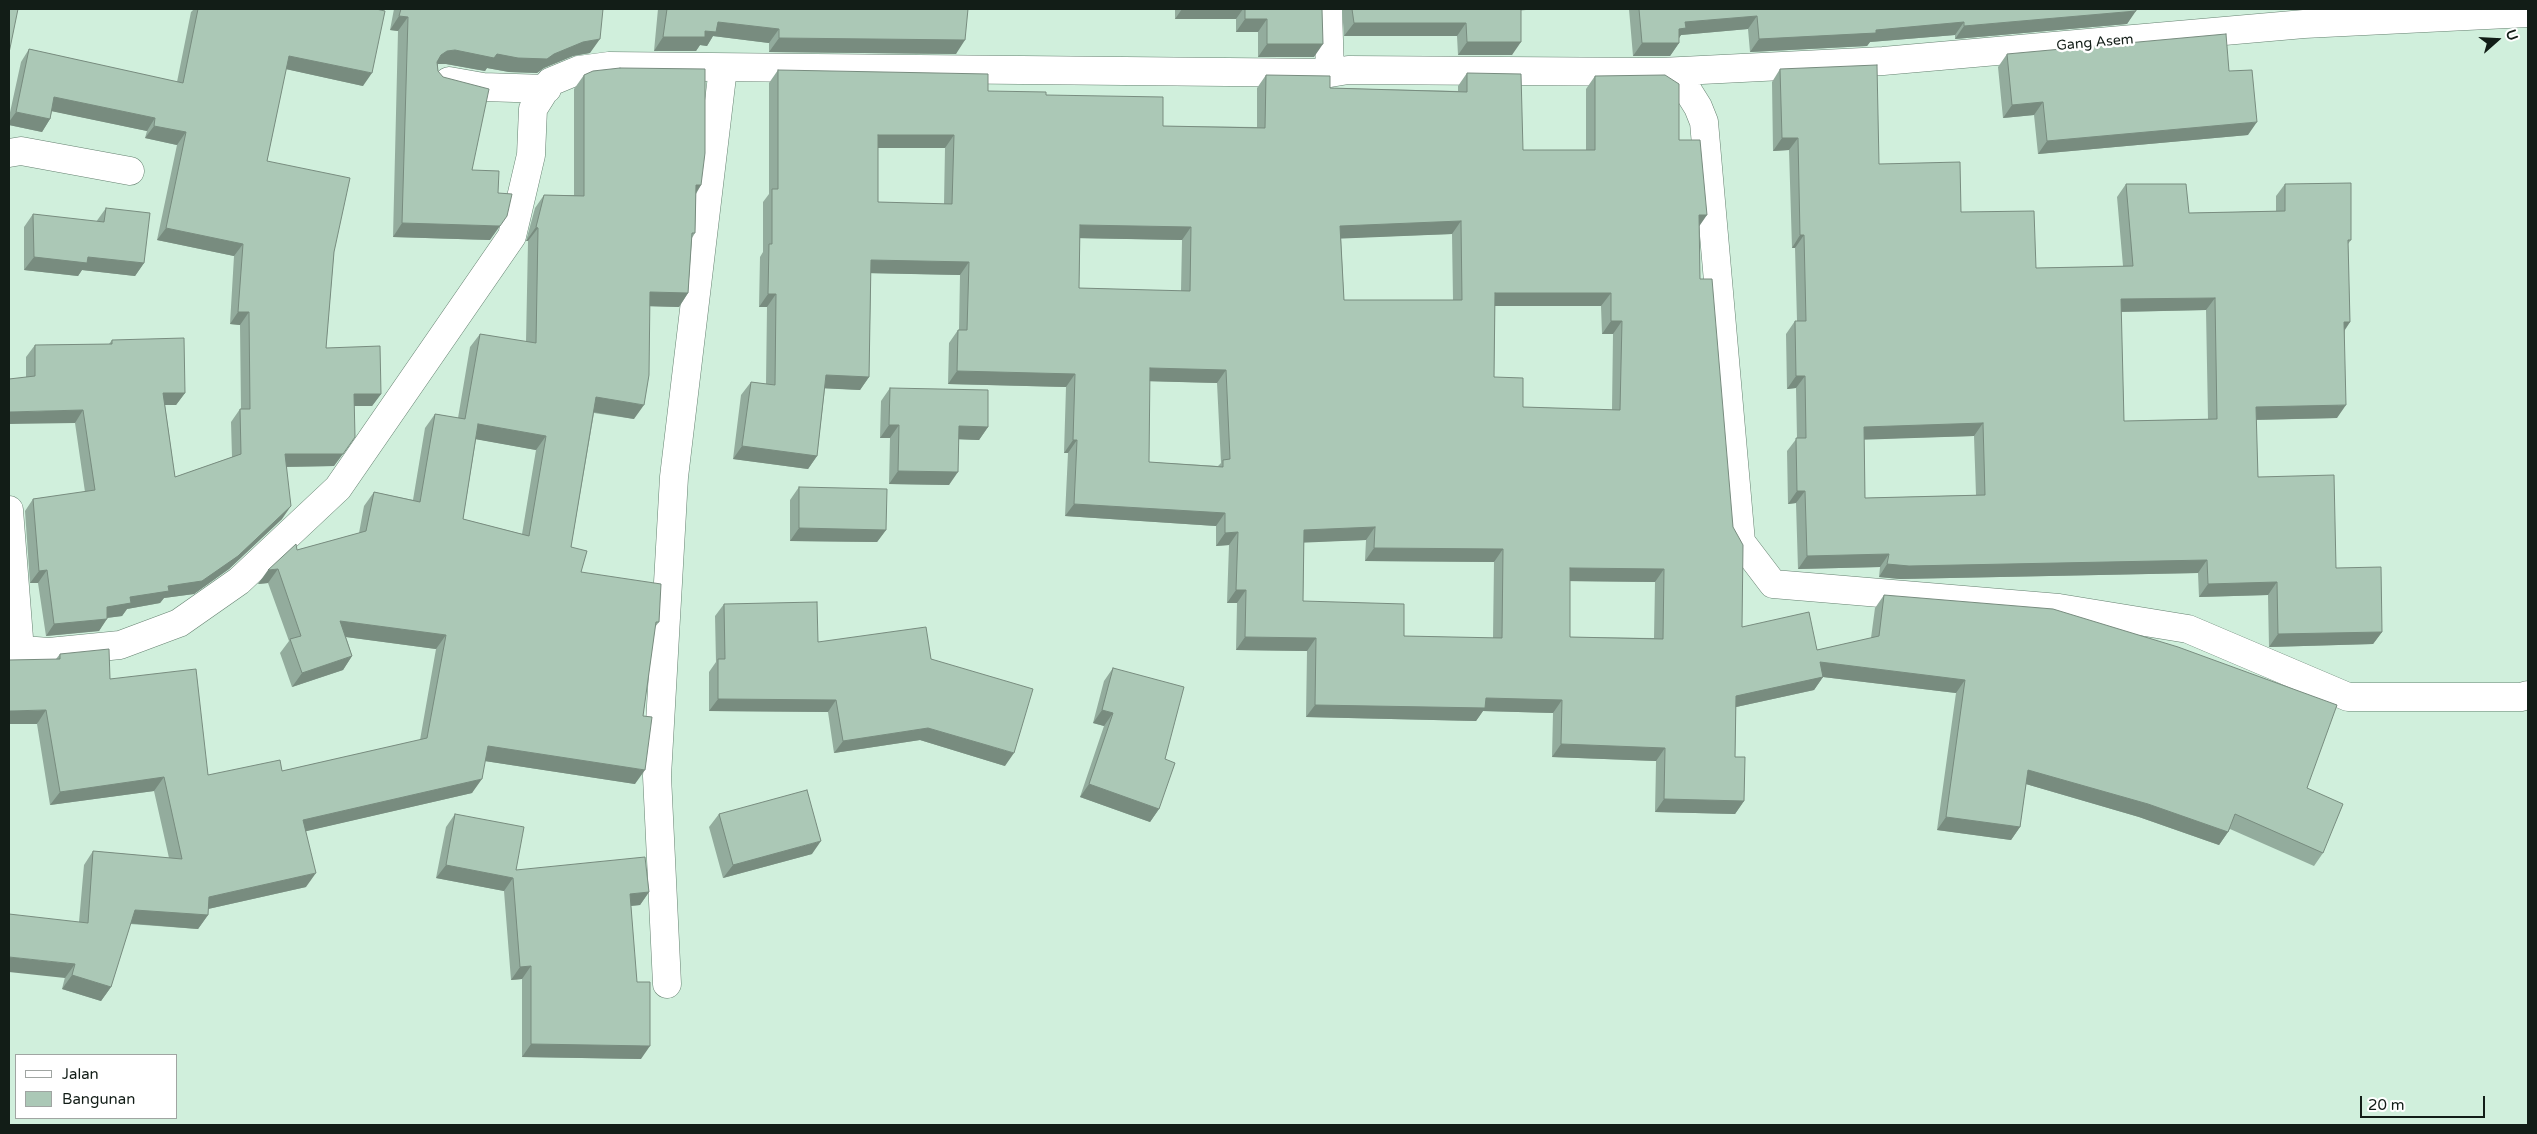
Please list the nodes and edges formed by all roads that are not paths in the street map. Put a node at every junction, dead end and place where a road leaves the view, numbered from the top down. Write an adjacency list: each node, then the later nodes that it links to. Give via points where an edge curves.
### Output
1 (1328, 9): 5 (street)
2 (2528, 12): 4 (street, Gang Asem, via 2304,24 1883,61)
3 (723, 68): 5 (street, Gang Asem); 7 (street, Gang Asem, via 610,66 579,70 550,82); 13 (street, via 673,497 657,776)
4 (1661, 72): 5 (street, Gang Asem, via 1348,70); 12 (street, via 1688,91 1704,122 1741,542 1773,584 2059,608 2188,629 2348,697)
5 (1330, 73)
6 (443, 79): 7 (street, via 483,88)
7 (546, 89): 11 (street, via 533,109 531,155 512,236 338,488 239,581 179,623 120,645 49,652)
8 (9, 152): 9 (street, via 21,151)
9 (130, 171)
10 (9, 510): 11 (street)
11 (14, 650)
12 (2528, 695)
13 (667, 984)

